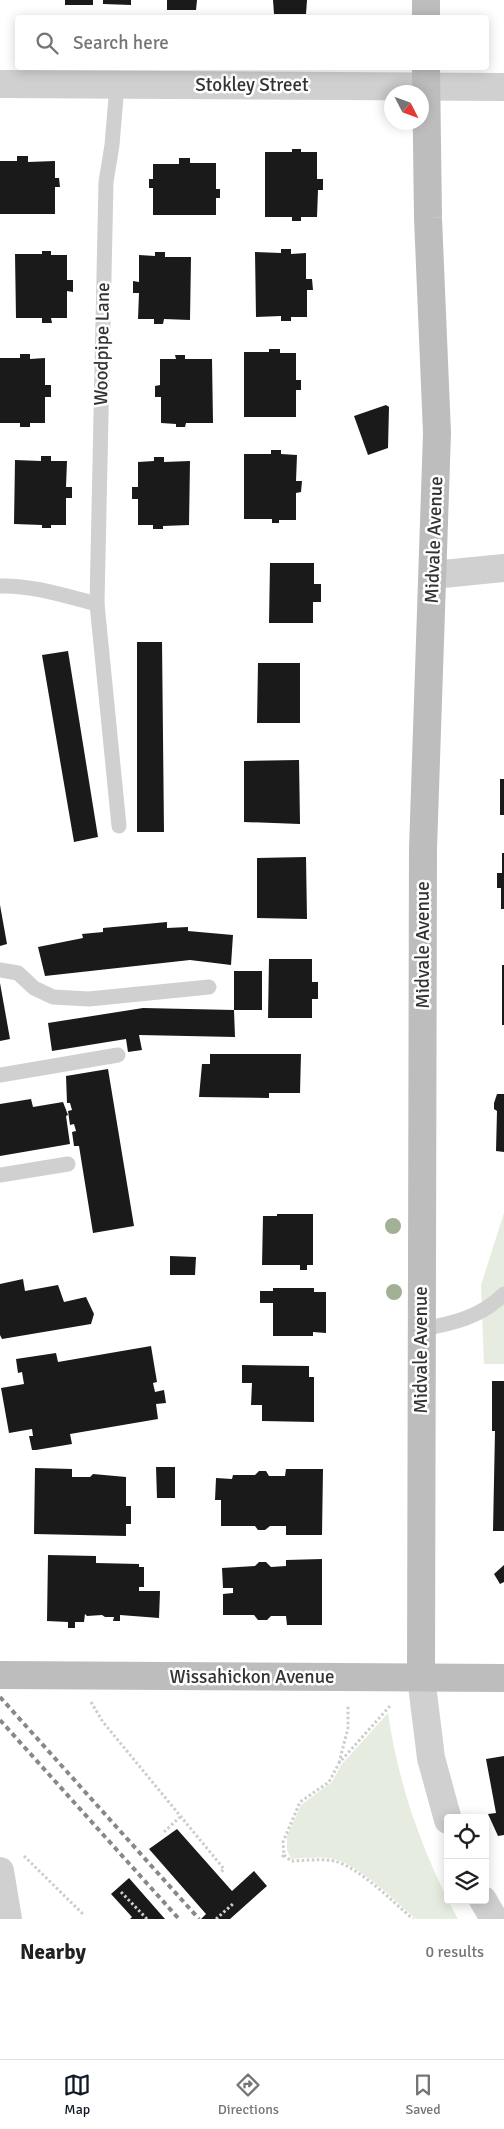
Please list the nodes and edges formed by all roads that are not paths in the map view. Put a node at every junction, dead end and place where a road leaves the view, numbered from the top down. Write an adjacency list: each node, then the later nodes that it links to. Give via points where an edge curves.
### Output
1 (426, 0): 2 (street)
2 (426, 15)
3 (426, 77): 5 (street, Stokley Street); 6 (street, Stokley Street); 8 (street, Midvale Avenue, via 437,433)
4 (0, 84): 5 (street, Stokley Street)
5 (117, 85): 10 (lane, Woodpipe Lane, via 106,182)
6 (504, 87)
7 (504, 568): 8 (street)
8 (433, 575): 19 (street, Midvale Avenue, via 423,849)
9 (0, 586): 10 (lane, via 44,590)
10 (97, 604): 11 (lane, Woodpipe Lane)
11 (119, 826)
12 (0, 970): 13 (lane, via 18,973 34,988 52,997 89,999)
13 (210, 987)
14 (118, 1055): 15 (lane)
15 (0, 1075)
16 (68, 1164): 17 (lane)
17 (0, 1175)
18 (504, 1294): 19 (lane, via 496,1302 457,1323)
19 (421, 1329): 21 (street, Midvale Avenue)
20 (0, 1675): 21 (street, Wissahickon Avenue)
21 (421, 1678): 22 (street, Wissahickon Avenue); 23 (street, Midvale Avenue, via 431,1758)
22 (504, 1678)
23 (446, 1814)
24 (0, 1871): 26 (street)
25 (485, 1904): 27 (street)
26 (8, 1919)
27 (494, 1919)

